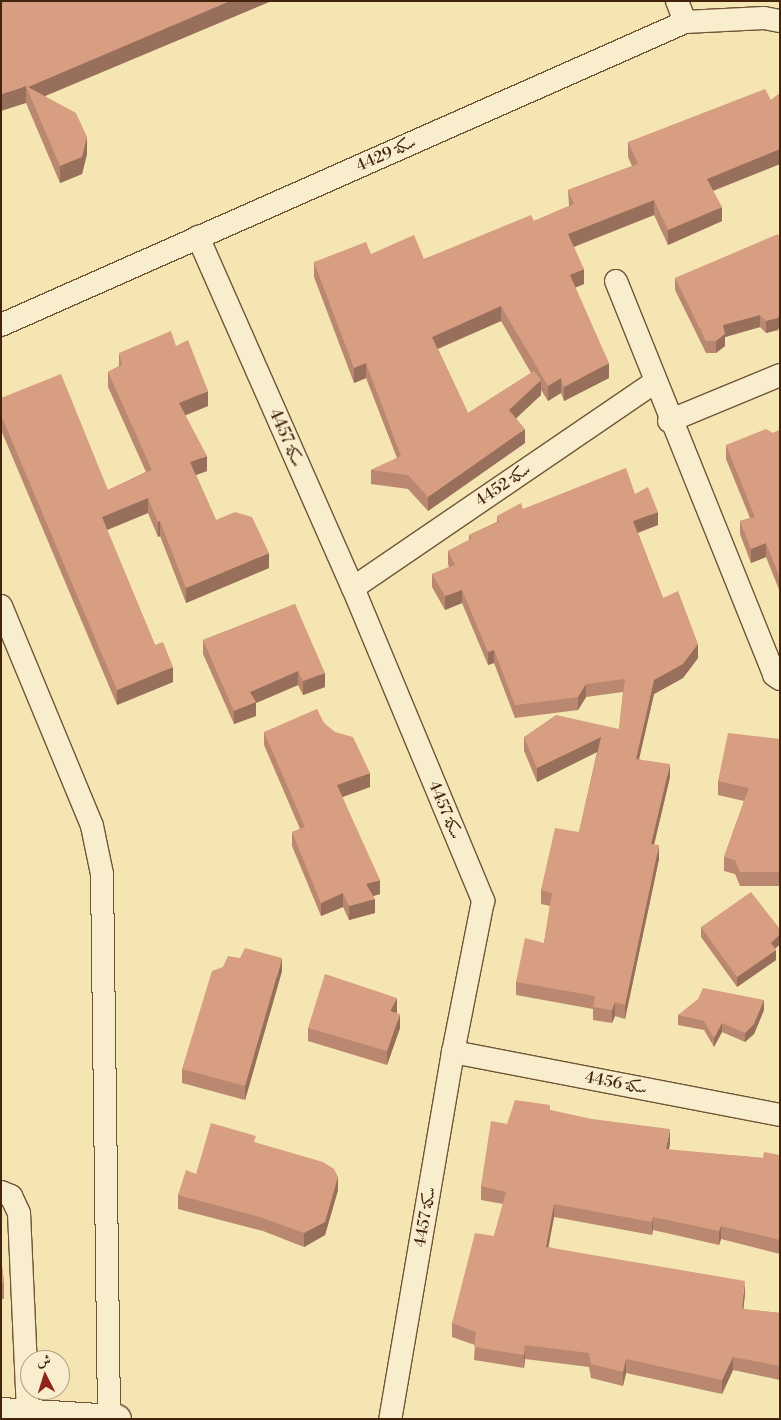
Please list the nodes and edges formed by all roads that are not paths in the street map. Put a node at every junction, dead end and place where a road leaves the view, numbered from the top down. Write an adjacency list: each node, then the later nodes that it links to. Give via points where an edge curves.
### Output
1 (681, 12): 2 (street, سكة 4429); 3 (street, سكة 4429)
2 (780, 21)
3 (198, 237): 5 (street, سكة 4429); 9 (street, سكة 4457)
4 (616, 281): 7 (street)
5 (1, 325)
6 (780, 375): 8 (street)
7 (654, 383): 8 (street); 9 (street, سكة 4452)
8 (669, 421): 11 (street, via 774,675)
9 (353, 588): 12 (street, سكة 4457, via 483,901)
10 (1, 606): 16 (street, via 92,826 102,874)
11 (780, 679)
12 (453, 1052): 13 (street, سكة 4456); 18 (street, سكة 4457)
13 (780, 1115)
14 (1, 1192): 15 (street, via 11,1196 19,1213)
15 (14, 1413): 16 (street)
16 (110, 1418): 17 (street)
17 (117, 1419)
18 (390, 1419)

